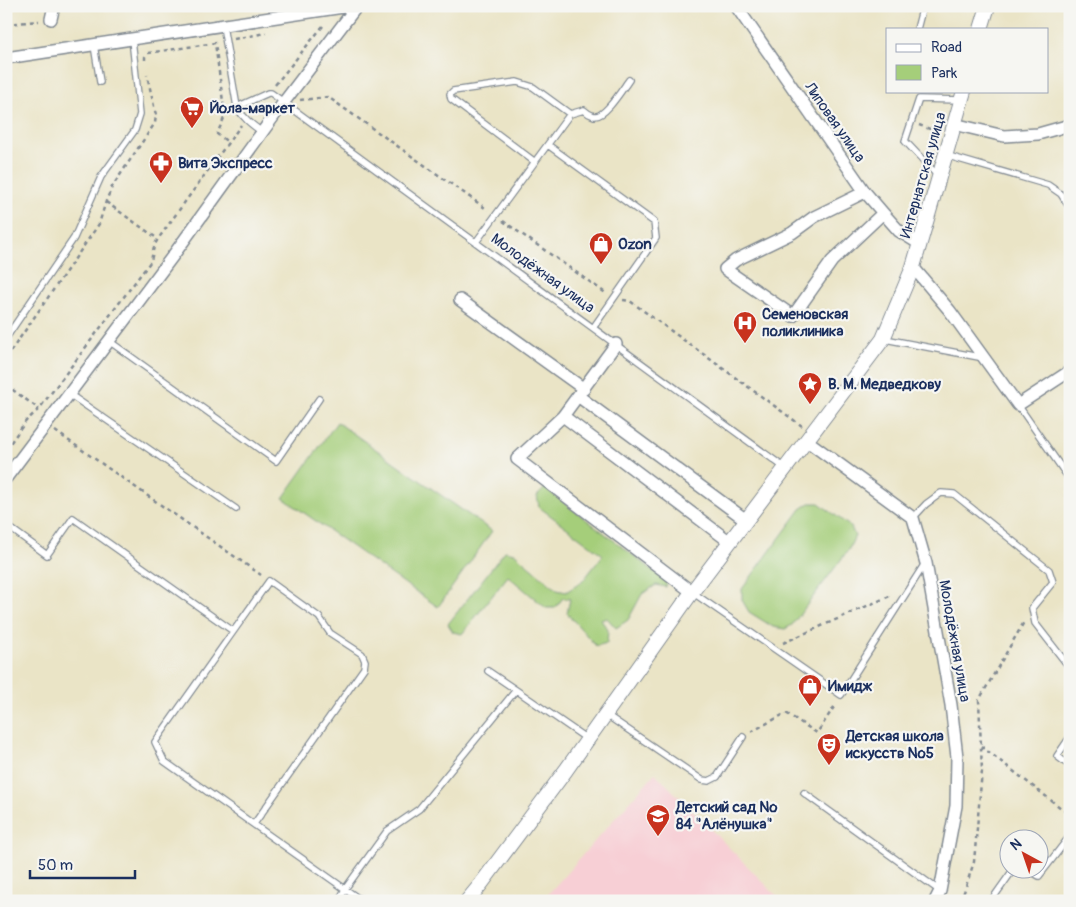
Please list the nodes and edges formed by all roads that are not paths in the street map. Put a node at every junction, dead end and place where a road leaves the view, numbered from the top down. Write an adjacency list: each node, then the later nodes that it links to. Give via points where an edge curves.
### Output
1 (54, 6): 7 (street)
2 (350, 6): 8 (street)
3 (357, 6): 17 (street)
4 (736, 6): 27 (street, Липовая улица)
5 (923, 6): 9 (lane)
6 (988, 6): 10 (street)
7 (50, 19)
8 (222, 26): 11 (street); 18 (lane)
9 (917, 28)
10 (982, 28)
11 (132, 39): 12 (street); 35 (lane, via 140,114 134,130 101,177 74,238)
12 (94, 45): 13 (street); 15 (lane)
13 (6, 58)
14 (630, 80): 19 (lane, via 600,115 594,116 584,110)
15 (100, 82)
16 (963, 96): 21 (street, Интернатская улица); 26 (lane, via 918,99 905,141)
17 (284, 102): 18 (lane, Молодёжная улица, via 268,93); 22 (street); 30 (lane, Молодёжная улица)
18 (237, 107): 22 (lane, via 247,121)
19 (570, 114): 23 (lane); 25 (lane, via 533,87 517,82 450,94 451,99)
20 (1070, 125): 21 (street, via 1038,134 1004,136)
21 (953, 130): 24 (street, Интернатская улица)
22 (262, 132): 37 (street)
23 (548, 145): 25 (lane); 34 (lane, via 654,222 656,238)
24 (946, 155): 26 (street, Интернатская улица); 28 (lane, via 1048,185 1061,194)
25 (535, 162): 30 (lane)
26 (939, 178): 31 (street, Интернатская улица)
27 (865, 192): 29 (street, Липовая улица); 29 (street, via 814,217 725,269 793,316 832,261)
28 (1070, 208)
29 (882, 213): 31 (street, Липовая улица, via 899,231)
30 (476, 242): 34 (lane, Молодёжная улица)
31 (920, 244): 32 (street, Интернатская улица)
32 (913, 267): 36 (street, Интернатская улица); 39 (street)
33 (460, 300): 41 (street)
34 (593, 328): 38 (lane, Молодёжная улица)
35 (6, 338)
36 (883, 339): 39 (lane); 46 (street, Интернатская улица)
37 (109, 341): 42 (street); 43 (lane, via 276,461)
38 (616, 344): 41 (street); 47 (lane, Молодёжная улица)
39 (984, 358): 44 (street)
40 (1070, 371): 44 (street)
41 (581, 392): 45 (street); 52 (street)
42 (69, 394): 48 (street); 50 (lane)
43 (319, 399)
44 (1018, 405): 49 (lane)
45 (563, 416): 54 (street); 56 (street, via 517,458)
46 (809, 436): 47 (street, Интернатская улица); 51 (street)
47 (785, 468): 52 (street, Интернатская улица)
48 (6, 478)
49 (1070, 480)
50 (236, 508)
51 (913, 518): 55 (street, Молодёжная улица); 58 (lane, via 941,493 954,494 1049,570 1052,582 1032,608 1035,623)
52 (746, 520): 54 (street, Интернатская улица)
53 (6, 525): 57 (lane, via 47,555 73,518)
54 (730, 542): 56 (street, Интернатская улица)
55 (926, 563): 56 (lane, via 841,695); 72 (street, Молодёжная улица, via 957,757 956,806)
56 (692, 592): 61 (street, Интернатская улица)
57 (233, 631): 67 (lane, via 155,742 164,761); 67 (lane, via 269,581 319,617 330,633 362,654 365,661 364,668)
58 (1070, 668)
59 (488, 671): 60 (lane)
60 (516, 690): 64 (lane); 71 (lane, via 419,809 387,831)
61 (606, 714): 62 (lane, via 702,780 717,777); 64 (street, Интернатская улица)
62 (744, 737)
63 (1070, 737): 65 (lane, via 1056,756)
64 (587, 739): 75 (street, Интернатская улица)
65 (1070, 766)
66 (804, 793): 72 (lane)
67 (254, 824): 71 (lane)
68 (1070, 836): 69 (lane)
69 (1048, 864)
70 (1006, 880): 76 (lane)
71 (345, 889): 73 (lane); 74 (lane)
72 (937, 896)
73 (340, 901)
74 (362, 901)
75 (467, 901)
76 (991, 901)

